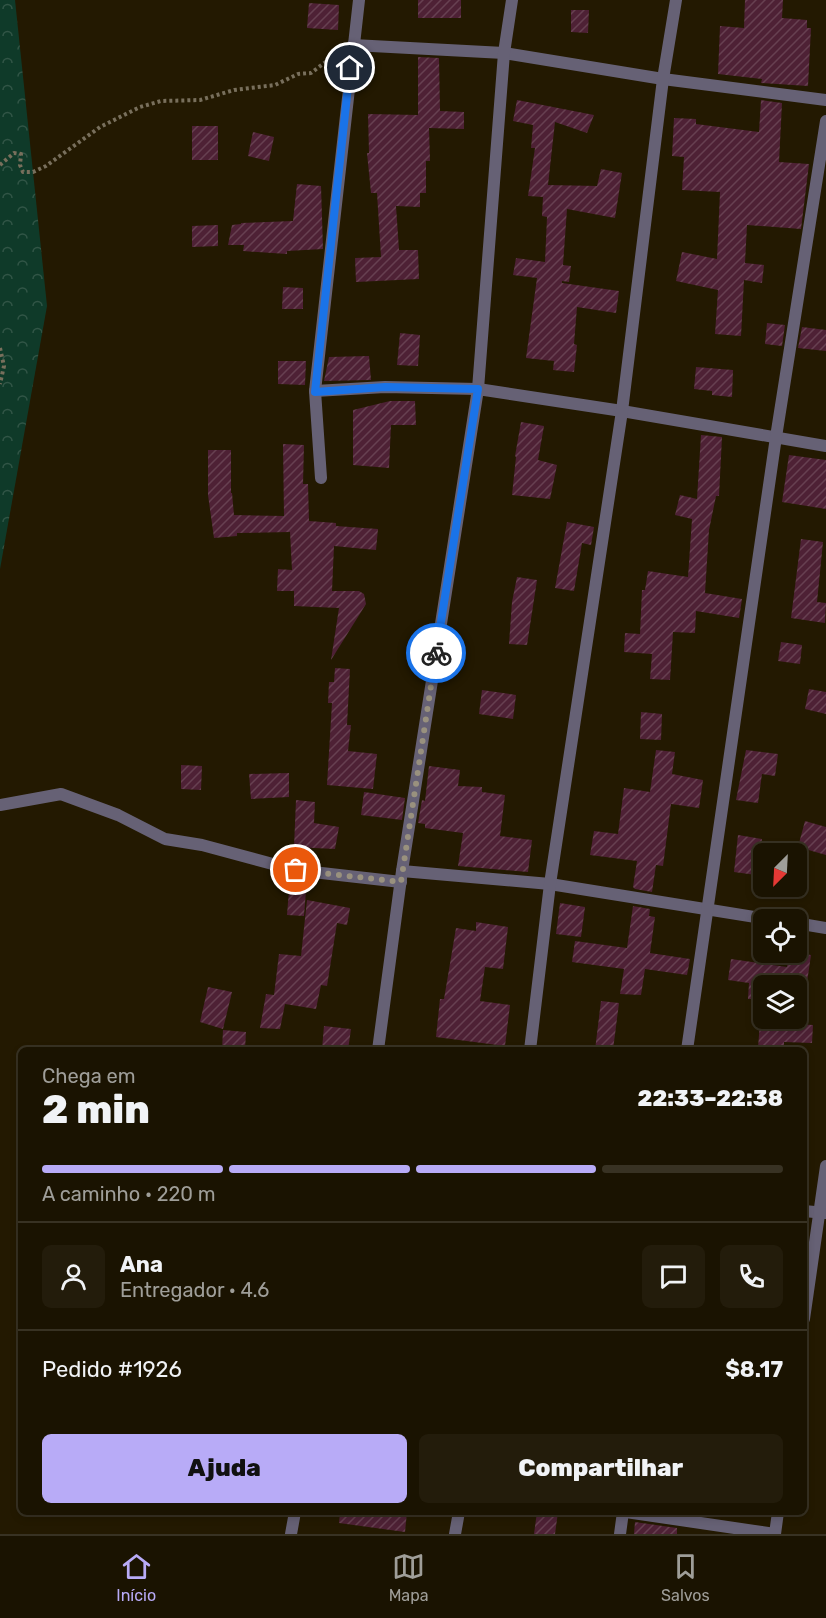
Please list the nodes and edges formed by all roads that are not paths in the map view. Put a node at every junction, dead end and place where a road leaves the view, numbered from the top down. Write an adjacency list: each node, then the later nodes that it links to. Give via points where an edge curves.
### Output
1 (359, 0): 4 (street)
2 (512, 0): 5 (street)
3 (676, 0): 6 (street)
4 (353, 45): 5 (street); 10 (street)
5 (504, 53): 6 (street); 9 (street)
6 (663, 79): 7 (street); 11 (street)
7 (826, 100)
8 (826, 121): 12 (street)
9 (478, 389): 10 (street, via 385,387); 11 (street); 16 (street)
10 (315, 392): 14 (street)
11 (622, 411): 12 (street); 17 (street)
12 (776, 437): 13 (street); 18 (street)
13 (826, 446)
14 (321, 478)
15 (0, 805): 16 (street, via 61,794 165,839 296,870)
16 (401, 877): 17 (street); 22 (street)
17 (550, 884): 18 (street); 23 (street)
18 (706, 909): 19 (street); 24 (street)
19 (753, 917)
20 (807, 925): 21 (street)
21 (826, 928)
22 (378, 1047)
23 (530, 1047)
24 (687, 1047)
25 (826, 1166): 27 (street)
26 (807, 1211): 27 (street)
27 (822, 1213): 28 (street)
28 (807, 1301)
29 (294, 1515): 34 (street)
30 (458, 1515): 35 (street)
31 (624, 1515): 36 (street)
32 (645, 1515): 37 (street)
33 (778, 1515): 37 (street)
34 (291, 1534)
35 (455, 1534)
36 (620, 1534)
37 (775, 1534)

